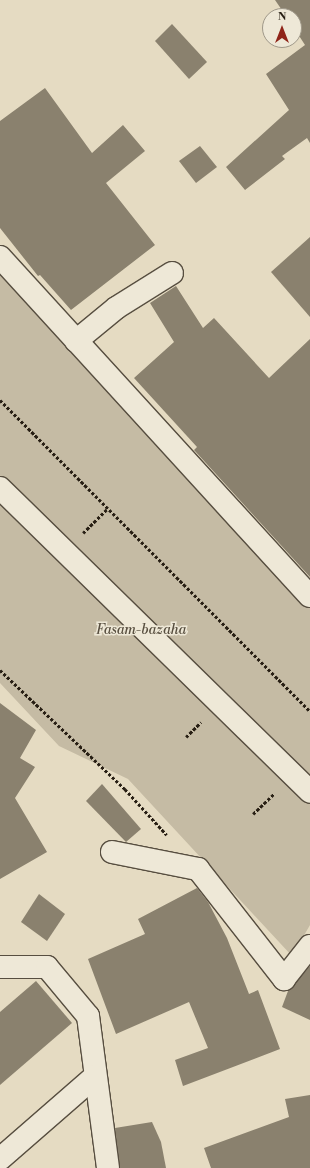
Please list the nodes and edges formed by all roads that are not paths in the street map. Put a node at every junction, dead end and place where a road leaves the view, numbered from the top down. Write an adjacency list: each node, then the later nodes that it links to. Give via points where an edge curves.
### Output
1 (0, 257): 3 (street)
2 (172, 273): 3 (street, via 116,308)
3 (76, 340): 5 (street)
4 (0, 488): 6 (street)
5 (310, 596)
6 (310, 792)
7 (112, 852): 8 (street, via 198,869 284,979)
8 (310, 946)
9 (0, 967): 10 (street, via 47,967 88,1016)
10 (95, 1076): 11 (street); 12 (street)
11 (0, 1159)
12 (108, 1168)

